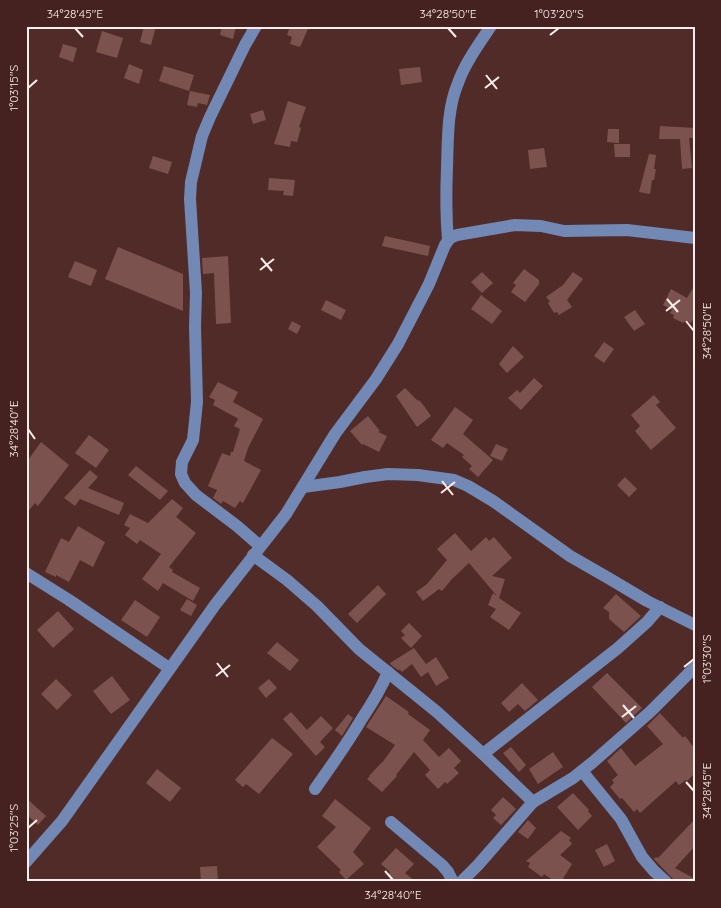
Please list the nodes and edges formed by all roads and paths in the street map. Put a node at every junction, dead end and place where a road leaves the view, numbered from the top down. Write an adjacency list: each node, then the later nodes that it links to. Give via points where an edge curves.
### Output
1 (256, 26): 6 (street, via 210,117 190,182 197,402 193,440 182,462 181,474 185,483 237,526)
2 (491, 26): 4 (street, via 464,68 451,105)
3 (695, 238): 4 (street, via 627,230 564,231 515,225 457,235)
4 (448, 240): 5 (street, via 398,344)
5 (302, 487): 6 (street); 8 (street, via 388,474 454,480 493,501 570,556)
6 (257, 551): 11 (street); 12 (street, via 359,649)
7 (26, 573): 11 (street)
8 (660, 607): 9 (street); 13 (street, via 618,648)
9 (695, 625)
10 (695, 667): 14 (street, via 650,712)
11 (169, 668): 18 (street, via 62,821)
12 (388, 672): 13 (street); 15 (street, via 370,707)
13 (483, 754): 16 (street)
14 (582, 771): 16 (street); 21 (street, via 620,819 642,857)
15 (315, 789)
16 (533, 802): 20 (street)
17 (391, 822): 19 (street, via 442,865)
18 (26, 862)
19 (452, 882)
20 (461, 882)
21 (666, 882)

